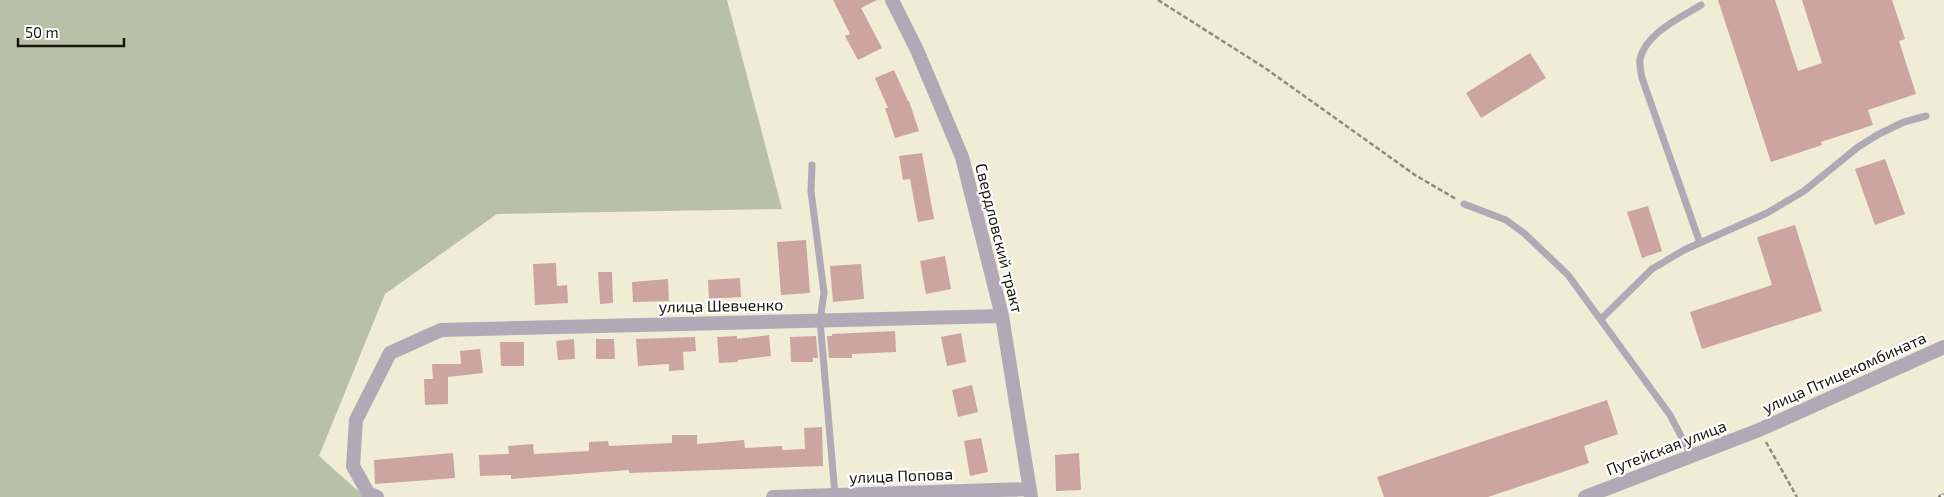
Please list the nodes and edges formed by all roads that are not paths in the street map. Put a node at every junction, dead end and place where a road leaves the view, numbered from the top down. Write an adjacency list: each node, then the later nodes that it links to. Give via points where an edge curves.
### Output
1 (892, 0): 7 (street, Свердловский тракт, via 962,157)
2 (1701, 5): 6 (lane, via 1645,46 1640,61 1642,78)
3 (1926, 116): 6 (lane, via 1879,134 1804,191 1774,209)
4 (812, 165): 9 (lane, via 811,191 824,293)
5 (1464, 204): 8 (lane, via 1506,220 1525,234 1568,275)
6 (1700, 243): 8 (lane, via 1652,269)
7 (1002, 316): 9 (street, улица Шевченко); 13 (street, Свердловский тракт)
8 (1601, 319): 12 (lane, via 1670,415)
9 (820, 320): 14 (lane); 16 (street, улица Шевченко, via 441,330 390,352 356,420 352,466 368,493)
10 (1944, 347): 11 (street, улица Птицекомбината)
11 (1759, 430): 12 (street, Путейская улица)
12 (1692, 457): 18 (street, Путейская улица)
13 (1030, 493): 15 (street, улица Попова)
14 (835, 495): 15 (street, улица Попова); 17 (street, улица Попова)
15 (898, 495)
16 (378, 497)
17 (773, 497)
18 (1585, 497)

